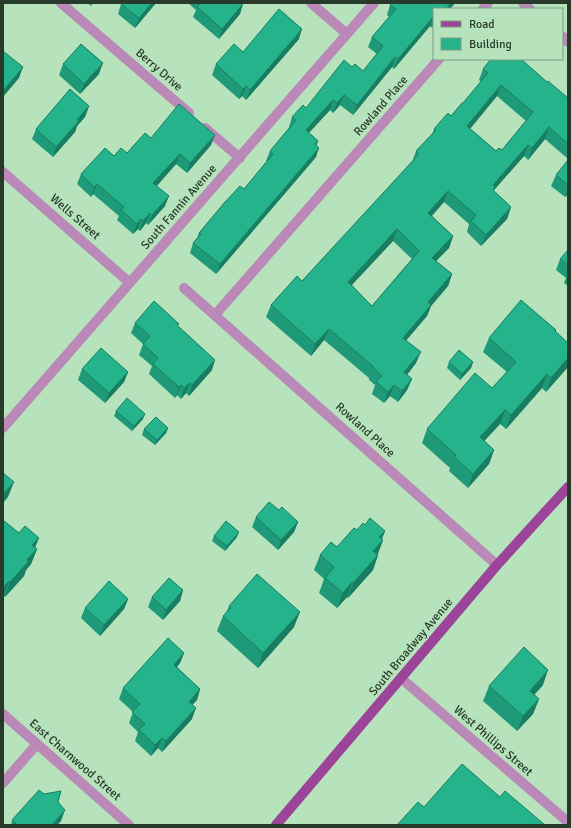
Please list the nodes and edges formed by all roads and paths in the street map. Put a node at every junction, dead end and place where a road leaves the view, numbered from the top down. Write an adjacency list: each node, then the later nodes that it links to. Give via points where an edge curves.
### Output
1 (61, 3): 6 (street, Berry Drive)
2 (311, 3): 4 (street)
3 (374, 3): 4 (street, South Fannin Avenue)
4 (347, 34): 6 (street, South Fannin Avenue)
5 (438, 60): 10 (street, Rowland Place)
6 (240, 158): 8 (street, South Fannin Avenue)
7 (3, 172): 8 (street, Wells Street)
8 (130, 283): 11 (street, South Fannin Avenue)
9 (184, 288): 10 (street, Rowland Place)
10 (215, 315): 13 (street, Rowland Place)
11 (3, 428)
12 (568, 487): 13 (main road, South Broadway Avenue)
13 (498, 565): 14 (main road, South Broadway Avenue)
14 (402, 679): 18 (street, West Phillips Street); 20 (main road, South Broadway Avenue)
15 (3, 714): 16 (street, East Charnwood Street)
16 (37, 744): 17 (street); 19 (street, East Charnwood Street)
17 (3, 783)
18 (568, 822)
19 (129, 825)
20 (276, 825)

